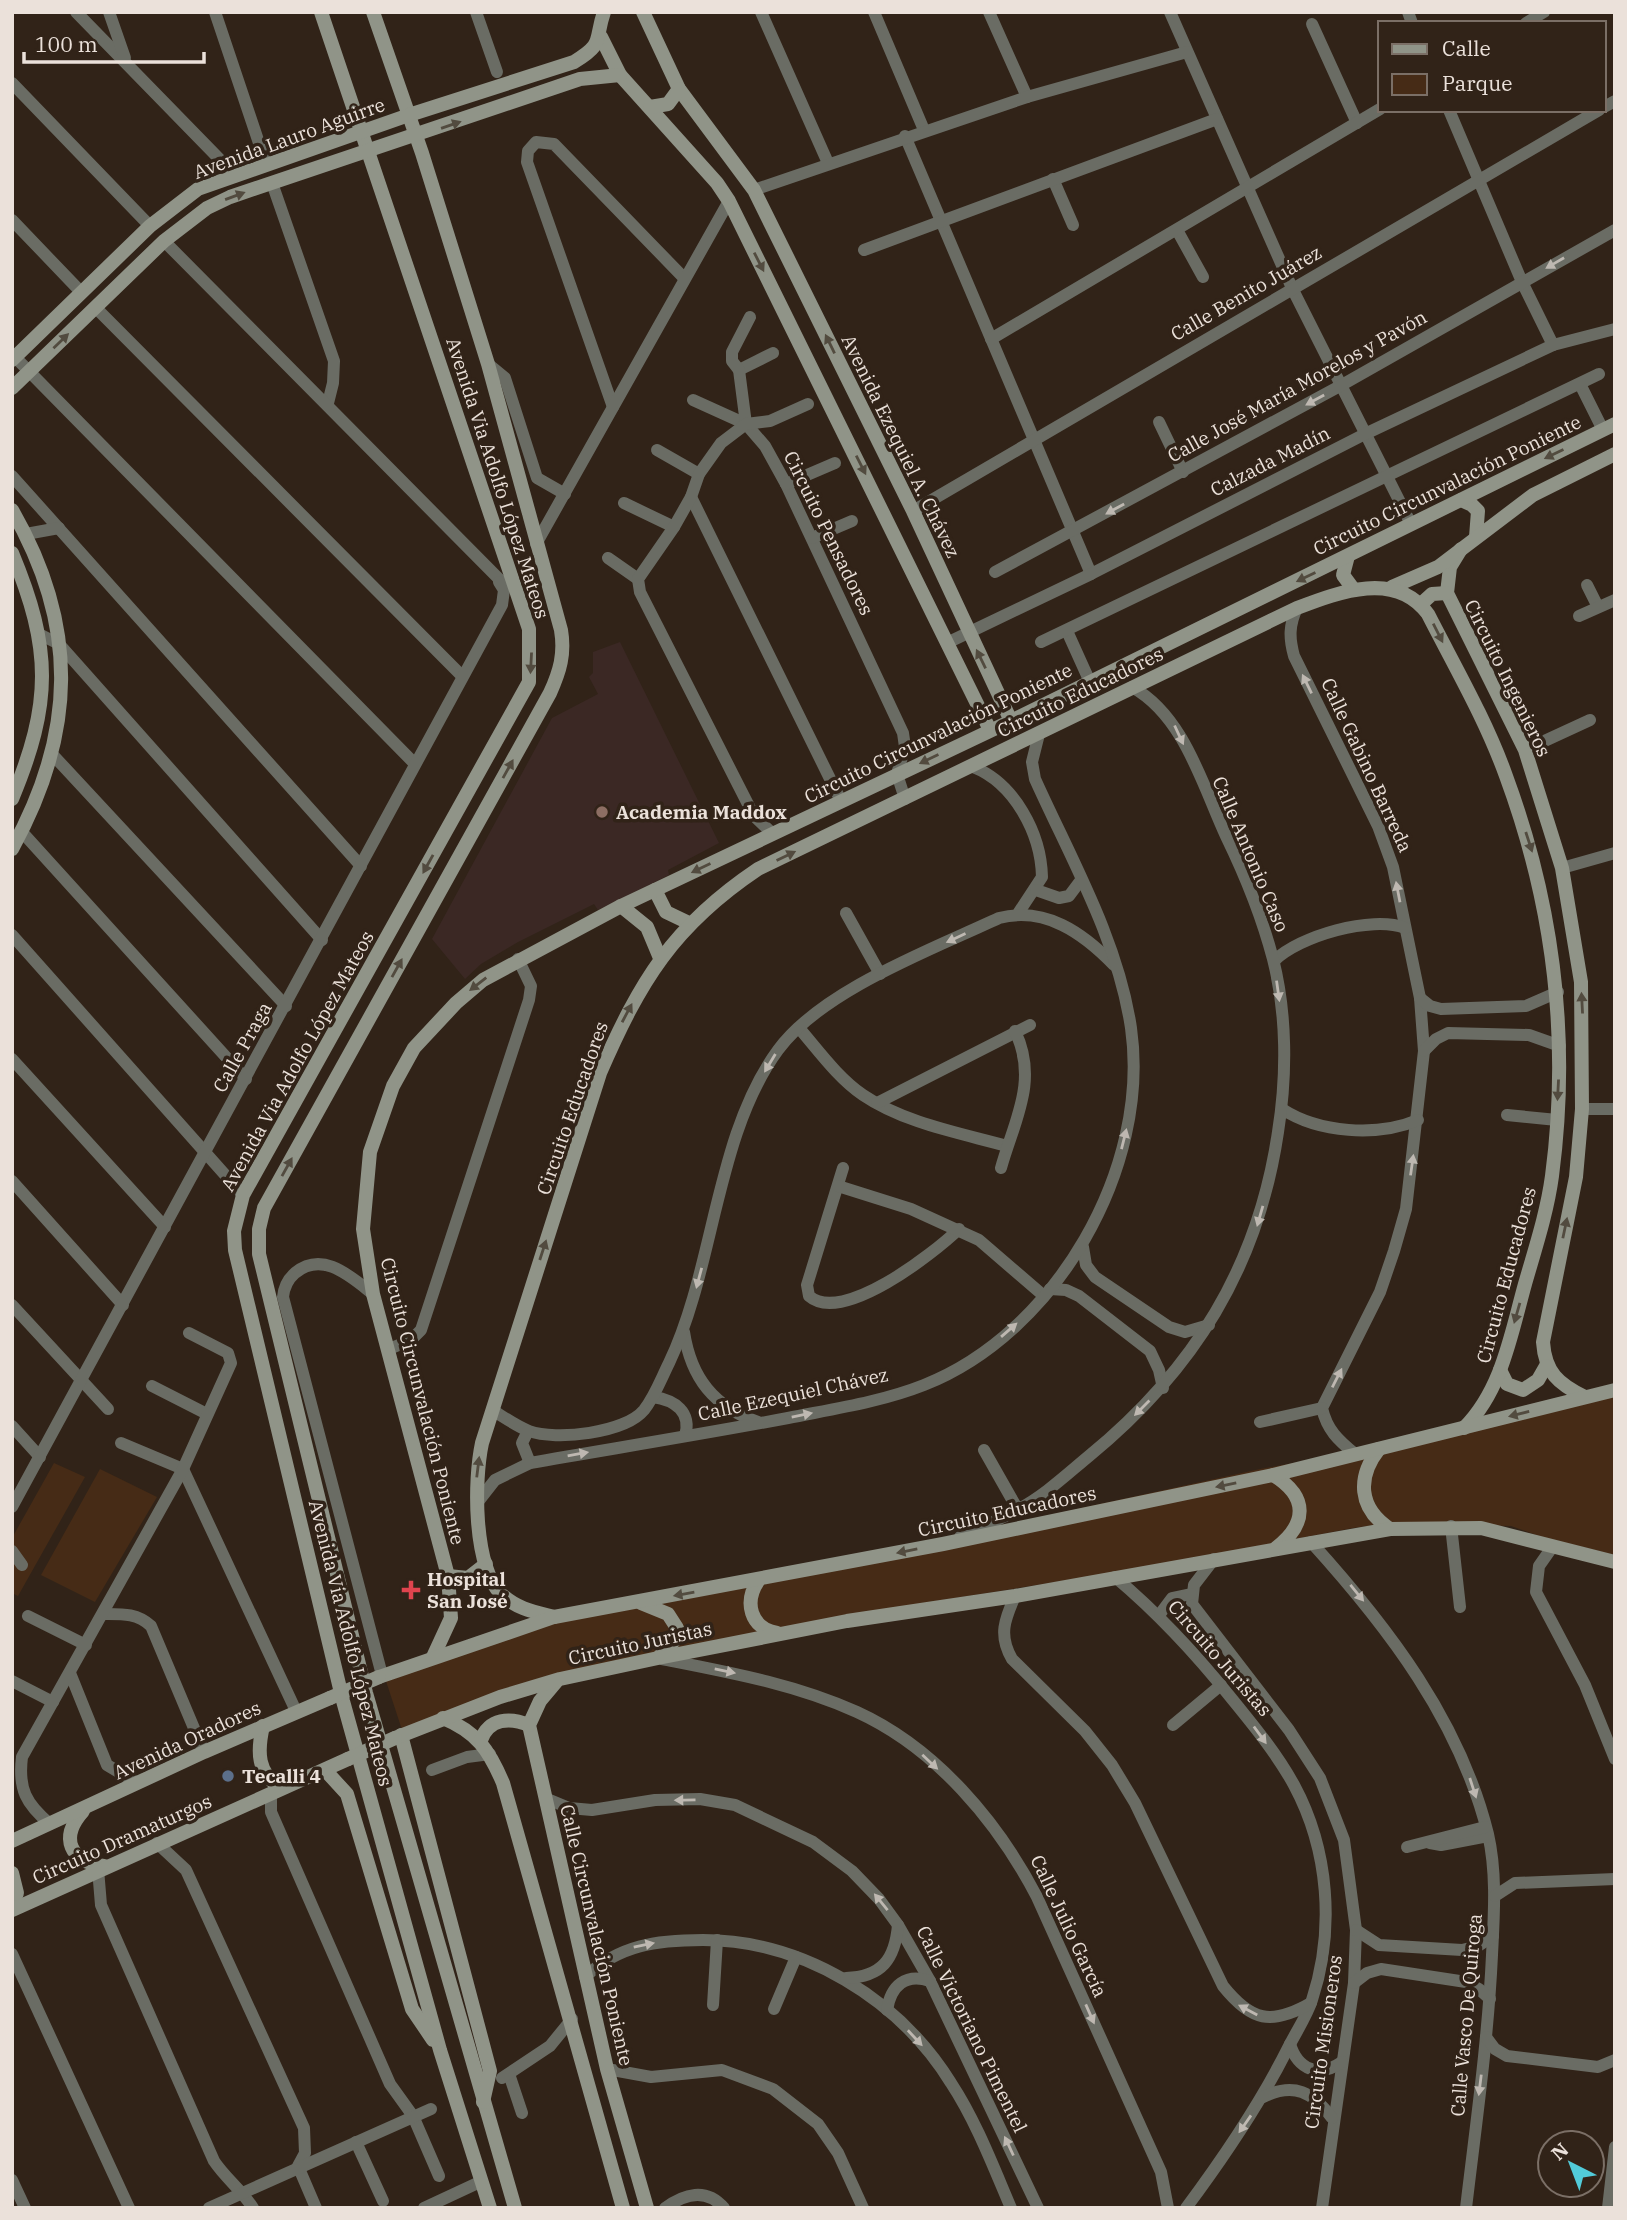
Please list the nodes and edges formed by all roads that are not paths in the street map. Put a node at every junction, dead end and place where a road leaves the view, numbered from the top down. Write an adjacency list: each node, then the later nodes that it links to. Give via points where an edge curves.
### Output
1 (76, 12): 16 (street)
2 (109, 12): 16 (street)
3 (215, 12): 35 (street)
4 (321, 12): 30 (main road, Avenida Via Adolfo López Mateos)
5 (373, 12): 26 (main road, Avenida Via Adolfo López Mateos)
6 (476, 12): 17 (street)
7 (604, 12): 14 (main road)
8 (643, 12): 20 (main road, Avenida Ezequiel A. Chávez)
9 (761, 12): 34 (street)
10 (874, 12): 29 (street)
11 (989, 12): 21 (street)
12 (1170, 12): 15 (street)
13 (1312, 24): 28 (street)
14 (601, 37): 18 (main road); 26 (main road, Avenida Lauro Aguirre, via 574,62)
15 (1187, 52): 21 (street); 27 (street)
16 (126, 62): 36 (street)
17 (497, 72)
18 (620, 75): 22 (main road); 31 (main road, Avenida Lauro Aguirre, one-way to 18, via 580,79)
19 (12, 83): 46 (street)
20 (679, 89): 22 (main road, via 668,104); 41 (main road, Avenida Ezequiel A. Chávez)
21 (1027, 97): 29 (street)
22 (650, 107): 42 (main road)
23 (1378, 110): 28 (street)
24 (1450, 112): 38 (street)
25 (1596, 112): 38 (street, Calle Benito Juárez)
26 (409, 114): 30 (main road, Avenida Lauro Aguirre); 31 (main road, Avenida Via Adolfo López Mateos)
27 (1217, 119): 37 (street); 40 (street)
28 (1357, 123): 40 (street)
29 (924, 130): 32 (street)
30 (362, 131): 33 (main road, Avenida Via Adolfo López Mateos); 35 (main road, Avenida Lauro Aguirre)
31 (417, 136): 33 (main road, Avenida Lauro Aguirre); 63 (main road, Avenida Via Adolfo López Mateos)
32 (905, 136): 34 (street); 44 (street)
33 (370, 153): 39 (main road, Avenida Lauro Aguirre); 113 (main road, Avenida Via Adolfo López Mateos)
34 (828, 163): 41 (street)
35 (266, 164): 36 (main road, Avenida Lauro Aguirre)
36 (234, 174): 46 (main road, Avenida Lauro Aguirre, via 198,189)
37 (1053, 178): 44 (street); 45 (street)
38 (1479, 180): 53 (street); 54 (street, Calle Benito Juárez)
39 (272, 183): 49 (main road, Avenida Lauro Aguirre, one-way to 39, via 207,208); 71 (street, via 334,361)
40 (1247, 187): 47 (street); 54 (street)
41 (754, 190): 92 (main road, Avenida Ezequiel A. Chávez, one-way to 41)
42 (729, 201): 52 (street); 124 (main road, one-way to 124)
43 (12, 220): 55 (street)
44 (939, 221): 50 (street); 59 (street)
45 (1073, 225)
46 (150, 226): 55 (main road, Avenida Lauro Aguirre)
47 (1177, 230): 51 (street); 59 (street)
48 (1615, 230): 53 (street, Calle José María Morelos y Pavón, one-way to 53)
49 (164, 241): 56 (main road, Avenida Lauro Aguirre); 71 (street)
50 (864, 250)
51 (1203, 277)
52 (684, 278): 73 (street); 73 (street, via 554,145 536,142 528,151 527,162)
53 (1522, 282): 60 (street); 68 (street, Calle José María Morelos y Pavón)
54 (1292, 288): 68 (street); 78 (street, Calle Benito Juárez)
55 (81, 292): 62 (main road, Avenida Lauro Aguirre)
56 (96, 308): 65 (main road, Avenida Lauro Aguirre, one-way to 56); 127 (street)
57 (750, 317): 64 (street, via 732,352)
58 (1615, 329): 60 (street, Calzada Madín)
59 (991, 339): 78 (street)
60 (1553, 345): 77 (street, Calzada Madín)
61 (773, 353): 64 (street)
62 (13, 357): 65 (street)
63 (488, 364): 87 (street, via 505,378 537,478); 101 (main road, Avenida Via Adolfo López Mateos)
64 (739, 370): 75 (street)
65 (29, 372): 69 (main road, Avenida Lauro Aguirre); 136 (street)
66 (1600, 374): 67 (street)
67 (1580, 384): 76 (street); 84 (street)
68 (1340, 386): 77 (street); 82 (street, Calle José María Morelos y Pavón, one-way to 82)
69 (12, 388)
70 (693, 400): 75 (street)
71 (328, 403): 109 (street)
72 (808, 404): 75 (street, via 770,421)
73 (613, 407): 87 (street)
74 (1159, 422): 82 (street)
75 (746, 424): 83 (street, via 721,443); 86 (street, Circuito Pensadores, via 765,446)
76 (1609, 427): 89 (main road, Circuito Circunvalación Poniente, one-way to 89)
77 (1365, 434): 84 (street); 107 (street, Calzada Madín)
78 (1034, 440): 92 (street, Calle Benito Juárez); 97 (street)
79 (657, 450): 83 (street)
80 (1615, 454): 99 (main road, Circuito Ingenieros, via 1533,495)
81 (835, 463): 86 (street)
82 (1182, 472): 97 (street, Calle José María Morelos y Pavón, one-way to 97)
83 (699, 474): 88 (street)
84 (1386, 475): 94 (street); 121 (street)
85 (12, 476): 96 (street)
86 (786, 484): 100 (street, Circuito Pensadores)
87 (565, 494): 101 (street)
88 (691, 497): 95 (street); 141 (street)
89 (1461, 500): 94 (main road, Circuito Circunvalación Poniente); 99 (main road, via 1478,511)
90 (624, 503): 95 (street)
91 (12, 510): 98 (main road)
92 (913, 511): 123 (main road, Avenida Ezequiel A. Chávez)
93 (852, 521): 100 (street)
94 (1411, 524): 104 (main road, Circuito Circunvalación Poniente)
95 (674, 527): 108 (street)
96 (59, 528): 98 (street); 146 (street)
97 (1073, 532): 106 (street, Calle José María Morelos y Pavón); 107 (street)
98 (26, 534): 126 (main road, via 46,583)
99 (1476, 537): 102 (main road, Circuito Ingenieros)
100 (812, 538): 138 (street, Circuito Pensadores, via 903,733 905,747)
101 (536, 544): 310 (main road, Avenida Via Adolfo López Mateos, one-way to 101, via 366,1693 267,1292 259,1229 264,1208 551,693 564,648)
102 (1461, 549): 111 (main road, Circuito Ingenieros, via 1426,575); 114 (main road, Circuito Ingenieros, via 1450,567)
103 (12, 552): 122 (main road)
104 (1348, 556): 112 (main road, via 1343,575); 128 (main road, Circuito Circunvalación Poniente, one-way to 128)
105 (608, 558): 108 (street)
106 (995, 572)
107 (1091, 574): 123 (street, Calzada Madín)
108 (638, 579): 143 (street, via 640,592 754,816)
109 (499, 582): 113 (street); 117 (street, via 504,590)
110 (1587, 585): 118 (street)
111 (1391, 587): 112 (main road, Circuito Educadores); 116 (main road)
112 (1354, 590): 119 (main road, Circuito Educadores)
113 (517, 592): 117 (street); 186 (main road, Avenida Via Adolfo López Mateos, one-way to 186, via 529,629 529,682)
114 (1447, 593): 116 (main road, via 1433,594); 134 (main road, Circuito Ingenieros)
115 (1615, 600): 118 (street)
116 (1422, 604): 163 (main road, Circuito Educadores, one-way to 163, via 1506,773 1548,919)
117 (502, 605): 127 (street, Calle Praga)
118 (1598, 607): 120 (street)
119 (1297, 608): 129 (main road, Circuito Educadores); 155 (street, Calle Gabino Barreda, one-way to 119, via 1393,867 1378,826 1294,656 1290,631)
120 (1579, 616)
121 (1067, 631): 125 (street); 128 (street)
122 (37, 633): 126 (street); 139 (main road, via 42,665 40,719)
123 (968, 633): 124 (street, Calzada Madín); 131 (main road, Avenida Ezequiel A. Chávez, one-way to 123)
124 (949, 642): 132 (main road)
125 (1041, 642)
126 (59, 644): 135 (main road, via 63,700); 157 (street)
127 (462, 676): 136 (street, Calle Praga)
128 (1090, 682): 131 (main road, Circuito Circunvalación Poniente)
129 (1132, 687): 133 (main road, Circuito Educadores); 160 (street, Calle Antonio Caso, one-way to 160, via 1148,696 1174,724 1233,850)
130 (1590, 720): 134 (street)
131 (1011, 721): 132 (main road, Circuito Circunvalación Poniente)
132 (990, 730): 138 (main road, Circuito Circunvalación Poniente, one-way to 138)
133 (1039, 734): 137 (main road, Circuito Educadores); 148 (street, Calle Ezequiel Chávez, via 1031,762 1035,779)
134 (1525, 750): 147 (main road, Circuito Ingenieros)
135 (51, 754): 142 (main road); 165 (street)
136 (415, 764): 146 (street, Calle Praga)
137 (973, 767): 140 (main road, Circuito Educadores); 150 (street, via 991,774 1013,796 1042,861)
138 (897, 774): 140 (street, Circuito Pensadores); 141 (main road, Circuito Circunvalación Poniente)
139 (12, 799)
140 (905, 799): 154 (main road, Circuito Educadores, one-way to 140, via 758,869)
141 (841, 801): 143 (main road, Circuito Circunvalación Poniente)
142 (22, 832): 144 (main road); 172 (street)
143 (773, 834): 149 (main road, Circuito Circunvalación Poniente, one-way to 149)
144 (12, 849)
145 (1615, 853): 147 (street)
146 (362, 866): 157 (street, Calle Praga)
147 (1563, 868): 175 (main road, Circuito Ingenieros, one-way to 147, via 1581,982)
148 (1081, 880): 150 (street, via 1069,896 1059,898); 161 (street, Calle Ezequiel Chávez)
149 (655, 890): 151 (main road, Circuito Circunvalación Poniente); 154 (main road, via 666,912)
150 (1036, 890): 152 (street)
151 (621, 906): 158 (main road, via 647,928); 159 (main road, Circuito Circunvalación Poniente)
152 (1019, 912): 161 (street, via 1076,931); 162 (street, one-way to 162)
153 (846, 913): 162 (street)
154 (689, 923): 158 (main road, Circuito Educadores)
155 (1405, 928): 160 (street, via 1375,922 1296,943); 164 (street, Calle Gabino Barreda)
156 (12, 935): 181 (street)
157 (322, 940): 165 (street, Calle Praga)
158 (660, 958): 208 (main road, Circuito Educadores, one-way to 158, via 600,1073 624,1017)
159 (519, 959): 191 (main road, Circuito Circunvalación Poniente, one-way to 191, via 483,980 431,1028 393,1086 370,1152 365,1186 363,1229); 197 (street, via 531,986 528,1000 421,1330)
160 (1274, 961): 174 (street, Calle Antonio Caso, one-way to 174, via 1284,1062)
161 (1115, 966): 189 (street, Calle Ezequiel Chávez, one-way to 161, via 1110,1187 1126,1134 1133,1081 1131,1028)
162 (880, 974): 167 (street)
163 (1558, 992): 164 (street, via 1527,1006 1441,1009); 169 (main road, Circuito Educadores)
164 (1420, 998): 170 (street, Calle Gabino Barreda)
165 (286, 1006): 172 (street, Calle Praga)
166 (1030, 1025): 168 (street)
167 (799, 1028): 173 (street, via 847,1082); 195 (street, one-way to 195, via 772,1061 740,1127)
168 (1015, 1031): 173 (street); 180 (street, via 1025,1064 1021,1108)
169 (1560, 1046): 170 (street, via 1530,1035 1448,1033); 179 (main road, Circuito Educadores, one-way to 179)
170 (1424, 1051): 178 (street, Calle Gabino Barreda)
171 (12, 1059): 187 (street)
172 (246, 1079): 181 (street, Calle Praga)
173 (877, 1103): 180 (street, via 937,1127)
174 (1282, 1109): 178 (street, via 1312,1125 1388,1130); 194 (street, Calle Antonio Caso, one-way to 194, via 1272,1174 1255,1235)
175 (1582, 1109): 176 (street); 198 (main road, Circuito Ingenieros, one-way to 175, via 1544,1328 1576,1177)
176 (1615, 1109)
177 (1507, 1115): 179 (street)
178 (1418, 1120): 206 (street, Calle Gabino Barreda, one-way to 178, via 1380,1292 1394,1251 1406,1209)
179 (1557, 1120): 199 (main road, Circuito Educadores, one-way to 199, via 1552,1178)
180 (1007, 1146): 183 (street)
181 (206, 1153): 186 (street); 187 (street, Calle Praga)
182 (843, 1168): 185 (street)
183 (1001, 1168)
184 (12, 1181): 193 (street)
185 (838, 1186): 188 (street); 188 (street, via 807,1285 809,1296 818,1304 885,1285)
186 (243, 1195): 305 (main road, Avenida Via Adolfo López Mateos, via 234,1231 238,1267 343,1701)
187 (165, 1227): 193 (street, Calle Praga)
188 (959, 1229): 190 (street)
189 (1083, 1247): 190 (street, Calle Ezequiel Chávez); 194 (street, via 1086,1265 1095,1277 1169,1327 1185,1332)
190 (1047, 1292): 202 (street, via 1079,1296 1150,1351); 211 (street, Calle Ezequiel Chávez, one-way to 190, via 855,1405 924,1385 971,1360 1013,1328)
191 (373, 1294): 197 (main road, Circuito Circunvalación Poniente); 254 (street, via 336,1267 319,1264 292,1276 283,1297)
192 (12, 1305): 200 (street)
193 (123, 1305): 200 (street, Calle Praga)
194 (1209, 1325): 202 (street, Calle Antonio Caso)
195 (684, 1332): 204 (street); 211 (street, via 688,1357 707,1390 737,1415)
196 (189, 1333): 209 (street, via 232,1358)
197 (389, 1349): 238 (main road, Circuito Circunvalación Poniente)
198 (1546, 1366): 199 (main road, via 1534,1385 1523,1390 1507,1384); 205 (main road, via 1555,1379)
199 (1500, 1370): 213 (main road, Circuito Educadores, via 1487,1400)
200 (81, 1381): 207 (street); 220 (street, Calle Praga)
201 (152, 1386): 209 (street)
202 (1163, 1388): 226 (street, Calle Antonio Caso, one-way to 226, via 1120,1431)
203 (1615, 1390): 205 (main road)
204 (653, 1397): 214 (street, via 638,1416 614,1428 560,1435); 215 (street, via 672,1401 685,1413 689,1423)
205 (1585, 1397): 213 (main road, Circuito Educadores, one-way to 213)
206 (1322, 1408): 210 (street); 219 (street, via 1334,1437)
207 (108, 1409)
208 (492, 1410): 214 (street); 224 (main road, Circuito Educadores, one-way to 208, via 476,1471)
209 (207, 1414): 222 (street)
210 (1260, 1422)
211 (761, 1423): 215 (street, Calle Ezequiel Chávez)
212 (12, 1426): 220 (street)
213 (1464, 1428): 217 (main road, Circuito Educadores)
214 (528, 1431): 221 (street, via 522,1443)
215 (685, 1436): 221 (street, Calle Ezequiel Chávez, one-way to 215)
216 (121, 1443): 222 (street)
217 (1380, 1449): 219 (main road, Circuito Educadores); 228 (main road, via 1366,1470 1363,1493 1368,1508)
218 (984, 1450): 226 (street)
219 (1355, 1454): 223 (main road, Circuito Educadores)
220 (40, 1457): 225 (street, Calle Praga)
221 (530, 1462): 224 (street, Calle Ezequiel Chávez, via 495,1480)
222 (183, 1469): 245 (street); 259 (street)
223 (1273, 1475): 230 (main road, Circuito Educadores, one-way to 230); 232 (main road, via 1293,1491 1299,1520 1290,1537)
224 (477, 1503): 236 (main road, Circuito Educadores)
225 (12, 1507)
226 (1018, 1510): 230 (street, Calle Antonio Caso)
227 (1451, 1526): 228 (main road); 231 (main road, via 1508,1533); 244 (street)
228 (1390, 1529): 229 (main road)
229 (1311, 1542): 232 (main road); 278 (street, Calle Vasco De Quiroga, one-way to 278, via 1410,1663 1441,1716)
230 (943, 1544): 240 (main road, Circuito Educadores, one-way to 240)
231 (1553, 1546): 235 (main road); 264 (street, via 1539,1566 1536,1592)
232 (1275, 1549): 234 (main road)
233 (12, 1551): 237 (street)
234 (1214, 1559): 239 (main road); 241 (street)
235 (1615, 1562)
236 (486, 1564): 238 (main road, via 468,1578); 248 (main road, Circuito Educadores, via 491,1580 509,1600 523,1610)
237 (22, 1565)
238 (448, 1576): 251 (main road, Circuito Circunvalación Poniente, via 451,1618)
239 (1115, 1577): 242 (main road, Circuito Juristas); 246 (street, Circuito Juristas)
240 (758, 1581): 243 (main road, Circuito Educadores, one-way to 243); 249 (main road, via 751,1611 761,1627)
241 (1191, 1594): 246 (street, via 1172,1598); 288 (street, Circuito Misioneros, via 1199,1617 1289,1730 1320,1778 1344,1840)
242 (1015, 1595): 249 (main road, Circuito Juristas); 298 (street, one-way to 242, via 1294,2013 1253,2015 1223,1986 1135,1802 1112,1765 1005,1647 1004,1622)
243 (634, 1602): 248 (main road, Circuito Educadores); 252 (main road, via 659,1608 677,1628 674,1641)
244 (1460, 1607)
245 (103, 1614): 250 (street); 267 (street, via 130,1614 151,1626)
246 (1160, 1615): 257 (street, Circuito Juristas)
247 (28, 1616): 250 (street)
248 (554, 1618): 251 (main road, Circuito Educadores)
249 (779, 1633): 252 (main road, Circuito Juristas)
250 (86, 1645): 253 (street)
251 (433, 1657): 254 (main road, Circuito Educadores)
252 (658, 1658): 255 (main road, Circuito Juristas); 338 (street, Calle Julio García, one-way to 338, via 802,1691 859,1713 917,1750 966,1795 1012,1852 1037,1897 1161,2172)
253 (70, 1673): 258 (street); 273 (street, via 107,1765)
254 (380, 1676): 259 (main road, Avenida Oradores, bridge)
255 (560, 1679): 260 (main road, Circuito Dramaturgos); 261 (main road, via 540,1700)
256 (12, 1681): 258 (street)
257 (1221, 1685): 262 (street); 298 (street, Circuito Juristas, one-way to 298, via 1294,1785 1320,1859 1327,1918)
258 (53, 1702): 268 (street)
259 (296, 1711): 263 (main road, Avenida Oradores)
260 (443, 1718): 265 (main road, Circuito Dramaturgos); 266 (main road)
261 (529, 1725): 266 (main road, via 499,1721); 275 (main road, Calle Circunvalación Poniente)
262 (1173, 1725)
263 (263, 1726): 267 (main road, Avenida Oradores); 274 (main road, via 259,1760)
264 (1609, 1726): 270 (street)
265 (398, 1737): 271 (main road, Circuito Dramaturgos, bridge); 310 (main road, via 491,2071)
266 (481, 1740): 269 (main road)
267 (204, 1752): 273 (main road, Avenida Oradores)
268 (17, 1754): 277 (street, via 25,1800)
269 (490, 1754): 272 (street); 302 (main road, via 513,1814)
270 (1615, 1759)
271 (325, 1770): 274 (main road, Circuito Dramaturgos); 305 (main road, via 347,1794 412,2009)
272 (432, 1770)
273 (137, 1783): 276 (main road, Avenida Oradores)
274 (276, 1791): 280 (main road, Circuito Dramaturgos); 313 (street, via 271,1812 384,2072)
275 (545, 1798): 287 (street, Calle Victoriano Pimentel, one-way to 275, via 852,1871 813,1842 735,1805 700,1799 592,1810 569,1808); 293 (main road, Calle Circunvalación Poniente)
276 (86, 1807): 277 (main road, Avenida Oradores); 282 (main road, via 72,1825 72,1849 84,1862)
277 (50, 1825): 279 (main road, Avenida Oradores)
278 (1487, 1831): 281 (street, via 1439,1837); 285 (street, Calle Vasco De Quiroga)
279 (12, 1841)
280 (157, 1843): 282 (main road, Circuito Dramaturgos); 317 (street, via 186,1870 304,2128 305,2153)
281 (1408, 1847)
282 (102, 1868): 286 (main road, Circuito Dramaturgos); 321 (street, via 101,1905 208,2148 222,2173)
283 (12, 1872): 286 (main road, via 17,1893)
284 (1615, 1879): 285 (street, via 1515,1883)
285 (1495, 1896): 289 (street, Calle Vasco De Quiroga)
286 (12, 1908)
287 (898, 1925): 294 (street, via 890,1958 862,1978); 295 (street, Calle Victoriano Pimentel)
288 (1356, 1930): 289 (street, via 1379,1945 1462,1950); 296 (street, Circuito Misioneros)
289 (1493, 1936): 297 (street, Calle Vasco De Quiroga)
290 (717, 1940): 292 (street); 293 (street, one-way to 290, via 602,1961 636,1946); 299 (street)
291 (12, 1954): 324 (street)
292 (796, 1957): 294 (street); 300 (street)
293 (585, 1977): 308 (main road, Calle Circunvalación Poniente)
294 (846, 1978): 301 (street)
295 (930, 1981): 301 (street, via 903,1981 889,1997); 337 (street, Calle Victoriano Pimentel, one-way to 295)
296 (1354, 1983): 297 (street, via 1381,1969 1465,1982); 307 (street, Circuito Misioneros)
297 (1490, 1999): 303 (street, Calle Vasco De Quiroga)
298 (1311, 2002): 304 (street, Circuito Juristas)
299 (713, 2005)
300 (774, 2009)
301 (887, 2010): 336 (street, one-way to 336, via 952,2084)
302 (572, 2019): 312 (street, via 550,2046 506,2076); 331 (main road)
303 (1486, 2037): 306 (street, via 1507,2056 1598,2067); 341 (street, Calle Vasco De Quiroga, one-way to 341)
304 (1290, 2044): 307 (street, via 1294,2057 1317,2072); 309 (street, Circuito Juristas)
305 (440, 2050): 320 (main road, Avenida Via Adolfo López Mateos)
306 (1615, 2060)
307 (1342, 2062): 314 (street, Circuito Misioneros)
308 (607, 2069): 332 (main road, Calle Circunvalación Poniente); 335 (street, via 651,2077 722,2070 773,2089 817,2124 838,2153)
309 (1264, 2097): 314 (street, via 1278,2090 1307,2092 1321,2101); 339 (street, Circuito Juristas, one-way to 339)
310 (483, 2103): 330 (main road, Avenida Via Adolfo López Mateos)
311 (431, 2109): 313 (street)
312 (522, 2113)
313 (413, 2116): 315 (street); 318 (street)
314 (1332, 2118): 340 (street, Circuito Misioneros)
315 (356, 2142): 317 (street); 322 (street)
316 (1615, 2147): 342 (street)
317 (298, 2166): 321 (street); 327 (street)
318 (439, 2176)
319 (12, 2180): 323 (street)
320 (482, 2182): 328 (street); 329 (main road, Avenida Via Adolfo López Mateos)
321 (243, 2192): 325 (street); 326 (street)
322 (383, 2201)
323 (25, 2208)
324 (129, 2208)
325 (209, 2208)
326 (253, 2208)
327 (316, 2208)
328 (424, 2208)
329 (490, 2208)
330 (514, 2208)
331 (623, 2208)
332 (647, 2208)
333 (665, 2208): 334 (street, via 698,2193)
334 (723, 2208)
335 (863, 2208)
336 (1011, 2208)
337 (1038, 2208)
338 (1168, 2208)
339 (1186, 2208)
340 (1322, 2208)
341 (1466, 2208)
342 (1608, 2208)

